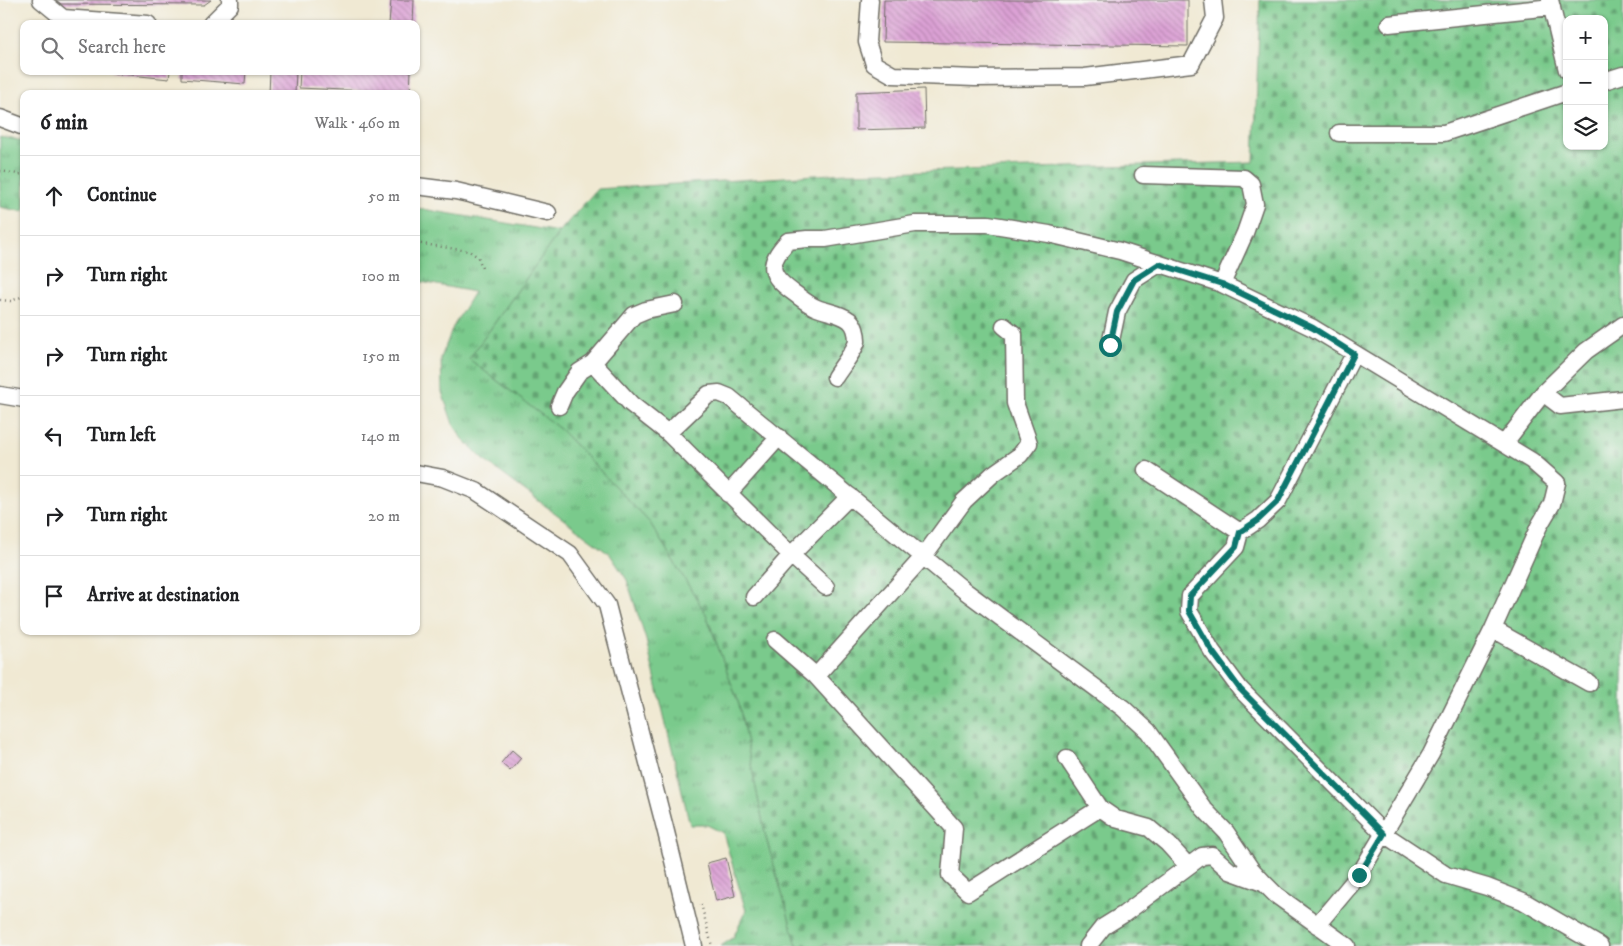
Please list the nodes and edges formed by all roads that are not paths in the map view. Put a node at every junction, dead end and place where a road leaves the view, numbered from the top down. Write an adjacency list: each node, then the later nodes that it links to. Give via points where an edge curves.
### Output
1 (41, 0): 6 (lane, via 63,18)
2 (230, 0): 7 (lane, via 230,5)
3 (870, 0): 4 (lane, via 868,42 874,64 893,75 975,78 1085,77 1191,64 1215,18)
4 (1213, 0)
5 (1551, 3): 8 (lane); 9 (lane)
6 (91, 20)
7 (215, 20)
8 (1389, 24)
9 (1565, 60)
10 (1623, 75): 11 (lane)
11 (1608, 80)
12 (1563, 93): 15 (lane, via 1444,133)
13 (0, 118): 14 (lane)
14 (20, 126)
15 (1339, 133)
16 (1143, 175): 20 (lane, via 1244,178 1251,184 1255,204)
17 (420, 186): 18 (lane, via 456,191)
18 (548, 214)
19 (1159, 264): 20 (lane); 24 (lane, via 1134,280 1117,312); 27 (lane, via 1058,236 988,224 915,224 825,239 788,241 773,262 779,283 815,307 851,320 856,332 857,344)
20 (1222, 284): 25 (lane, via 1313,328)
21 (675, 304): 26 (lane, via 634,315)
22 (1623, 325): 28 (lane, via 1586,351)
23 (1004, 326): 42 (lane, via 1014,334 1015,403 1029,443 1020,455 964,501)
24 (1110, 345)
25 (1354, 354): 35 (lane); 40 (lane, via 1278,501)
26 (593, 363): 32 (lane, via 580,372); 33 (lane, via 630,404)
27 (835, 377)
28 (1543, 393): 31 (lane, via 1560,406); 35 (lane)
29 (0, 395): 30 (lane)
30 (20, 398)
31 (1623, 400)
32 (559, 406)
33 (668, 433): 34 (lane, via 708,394 719,393 729,397); 38 (lane)
34 (779, 437): 38 (lane); 39 (lane)
35 (1504, 444): 45 (lane, via 1532,461 1557,483 1552,504)
36 (1146, 470): 40 (lane)
37 (420, 474): 55 (lane, via 443,478 476,491 570,554 606,605)
38 (728, 494): 41 (lane)
39 (850, 496): 41 (lane); 42 (lane)
40 (1240, 532): 51 (lane, via 1236,547 1190,596 1189,611 1212,651 1240,689)
41 (791, 555): 43 (lane); 44 (lane)
42 (922, 556): 47 (lane); 53 (lane, via 965,592 1123,708 1148,731 1204,809 1226,832)
43 (826, 587)
44 (754, 597)
45 (1493, 629): 48 (lane); 51 (lane, via 1432,754)
46 (775, 640): 47 (lane)
47 (816, 676): 50 (lane, via 954,828 950,875 968,892)
48 (1589, 683)
49 (1067, 758): 50 (lane)
50 (1100, 808): 52 (lane, via 1116,820 1149,828)
51 (1384, 834): 54 (lane, via 1359,875); 58 (lane, via 1446,875 1523,901)
52 (1188, 866): 53 (lane, via 1202,856 1212,855 1230,871); 56 (lane, via 1103,927)
53 (1264, 883): 54 (lane)
54 (1317, 925): 57 (lane)
55 (694, 946)
56 (1088, 946)
57 (1347, 946)
58 (1600, 946)

